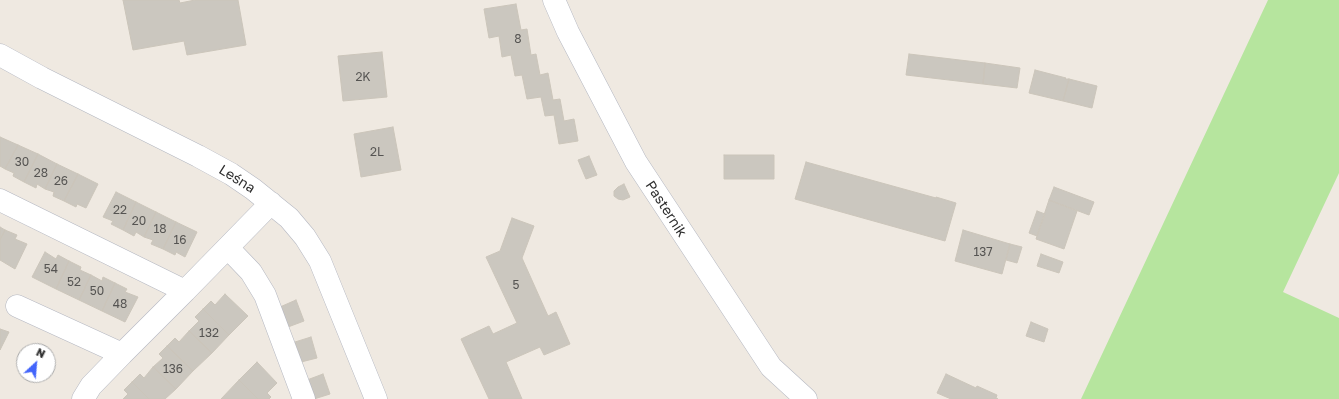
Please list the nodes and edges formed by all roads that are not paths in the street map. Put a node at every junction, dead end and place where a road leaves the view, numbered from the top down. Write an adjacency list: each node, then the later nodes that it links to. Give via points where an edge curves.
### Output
1 (554, 0): 12 (street, Pasternik, via 636,162 771,367)
2 (0, 55): 4 (street, Leśna, via 211,163)
3 (0, 200): 6 (street)
4 (271, 203): 5 (street); 11 (street, Leśna, via 305,237 320,261)
5 (228, 248): 6 (street); 10 (street, via 251,272 266,295)
6 (185, 291): 8 (street)
7 (18, 306): 8 (street)
8 (122, 354): 9 (street)
9 (83, 399)
10 (304, 399)
11 (376, 399)
12 (806, 399)

